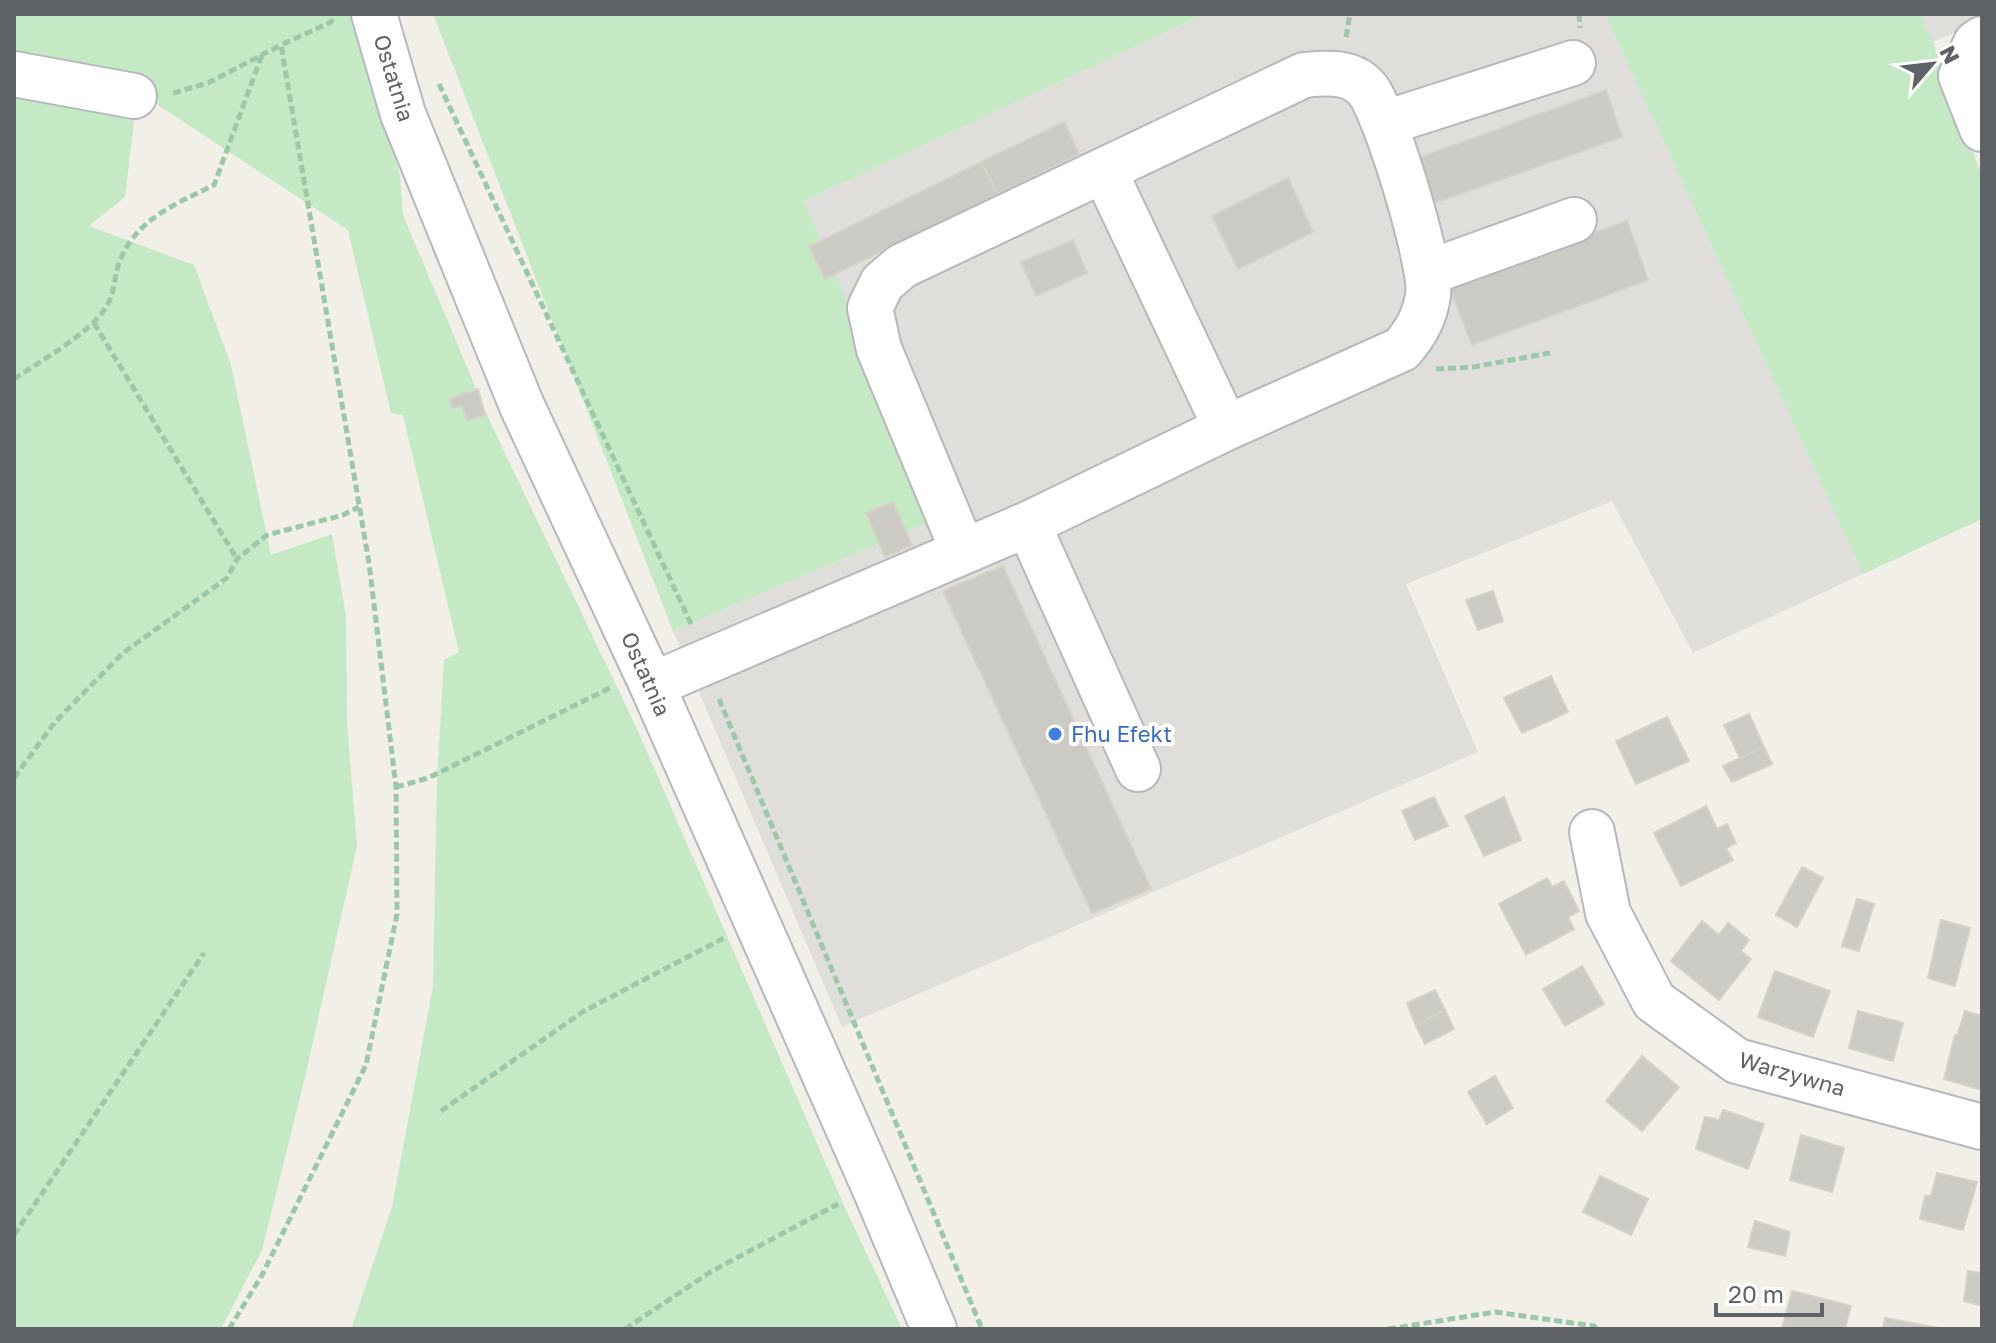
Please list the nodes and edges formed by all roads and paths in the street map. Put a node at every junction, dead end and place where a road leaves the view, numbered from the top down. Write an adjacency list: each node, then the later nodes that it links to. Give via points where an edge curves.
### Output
1 (334, 14): 4 (path, via 331,22)
2 (374, 14): 23 (street, Ostatnia, via 403,114)
3 (1982, 39): 10 (street, via 1961,76)
4 (281, 45): 5 (path); 19 (path)
5 (262, 55): 8 (path, via 208,83 150,101); 14 (path, via 214,185 153,216 136,232 120,260 108,305)
6 (1573, 63): 9 (street)
7 (14, 74): 8 (street)
8 (134, 96)
9 (1385, 123): 11 (street, via 1366,88 1339,72 1304,75); 13 (street)
10 (1982, 129)
11 (1104, 170): 18 (street); 21 (street, via 902,266 882,283 870,308 879,349)
12 (1574, 220): 13 (street)
13 (1427, 273): 18 (street, via 1429,292 1420,326 1402,349)
14 (94, 323): 17 (path); 22 (path)
15 (1550, 353): 16 (path)
16 (1426, 370)
17 (14, 379)
18 (1226, 428): 20 (street)
19 (359, 507): 22 (path, via 267,535); 26 (path)
20 (1028, 524): 21 (street); 24 (street)
21 (963, 551): 23 (street)
22 (237, 559): 25 (path, via 227,578 123,653 55,722)
23 (633, 686): 26 (path, via 428,778); 36 (street, Ostatnia, via 875,1189)
24 (1138, 769)
25 (14, 778)
26 (396, 787): 34 (path, via 397,914 366,1065 262,1275)
27 (1592, 832): 31 (street, Warzywna, via 1608,913 1654,1001 1737,1061)
28 (726, 937): 30 (path, via 584,1011)
29 (204, 953): 33 (path)
30 (441, 1111)
31 (1982, 1127)
32 (850, 1198): 35 (path, via 712,1271)
33 (14, 1235)
34 (229, 1329)
35 (625, 1329)
36 (934, 1329)
37 (1388, 1329): 38 (path, via 1495,1312)
38 (1597, 1329)

